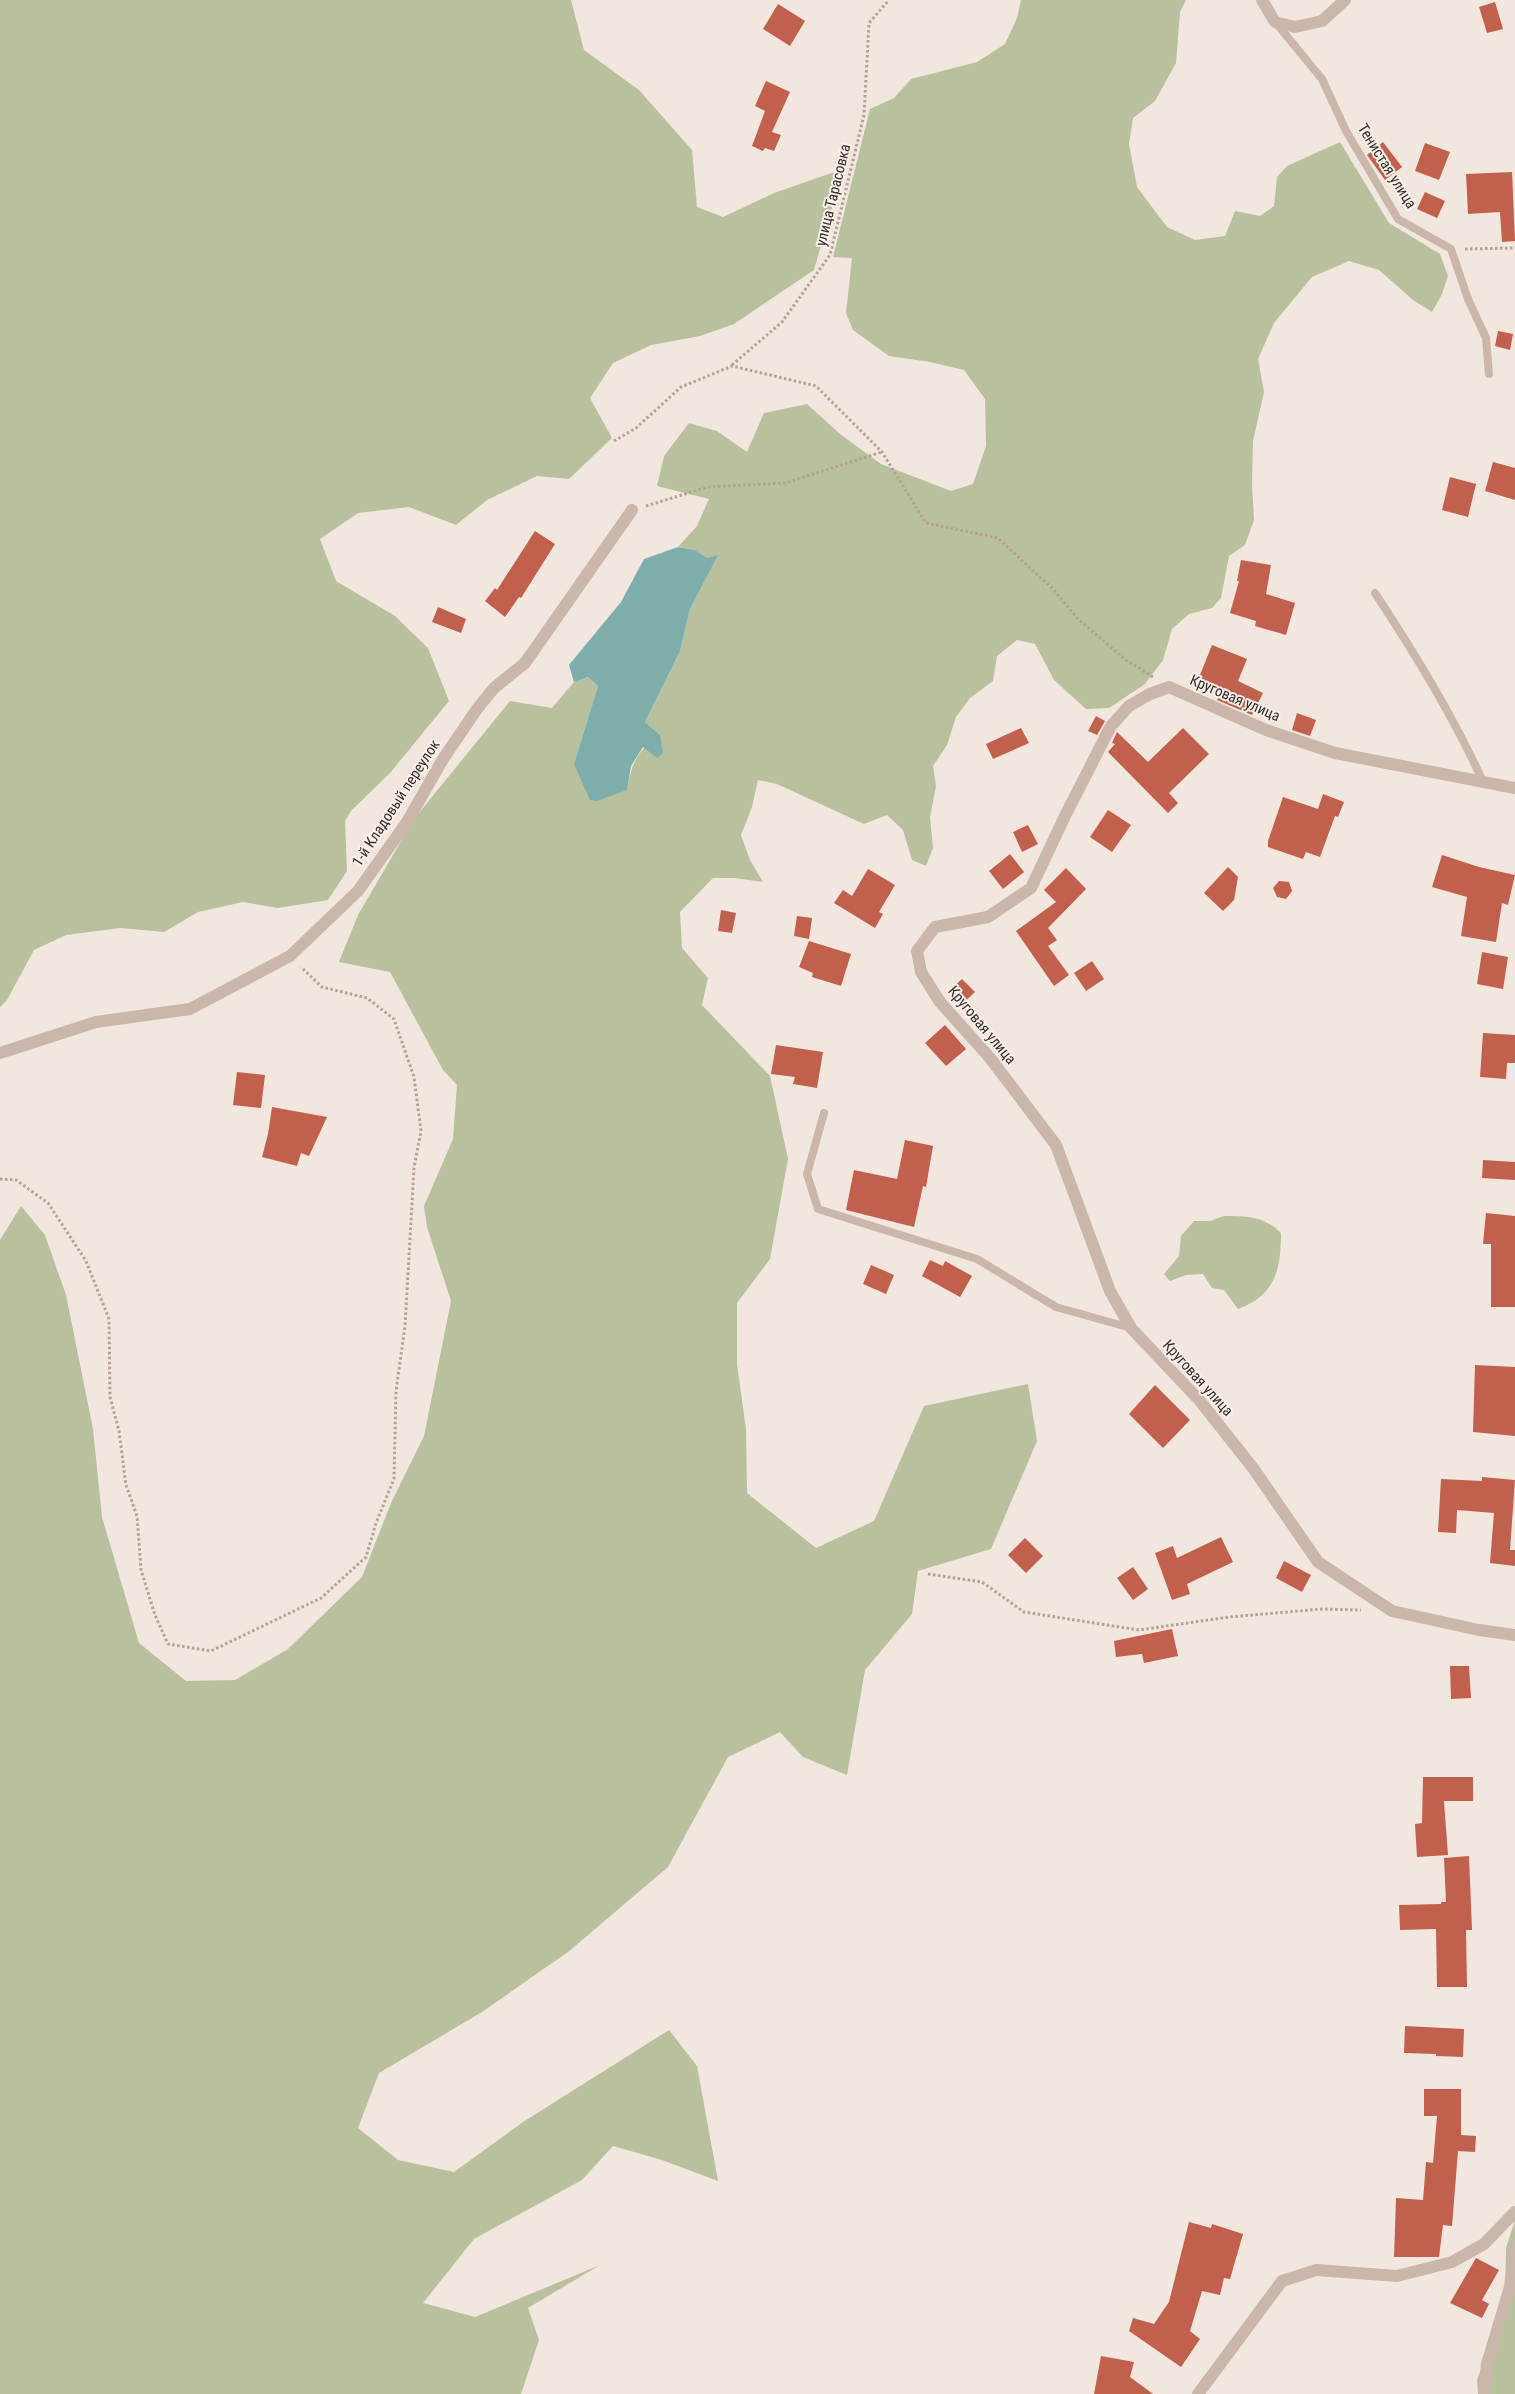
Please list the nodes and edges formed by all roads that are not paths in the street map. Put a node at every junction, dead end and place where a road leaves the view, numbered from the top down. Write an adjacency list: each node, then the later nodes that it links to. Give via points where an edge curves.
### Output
1 (1262, 0): 3 (street, Тенистая улица)
2 (1345, 0): 3 (street, via 1322,21 1295,27)
3 (1275, 22): 4 (lane, Тенистая улица, via 1322,79 1346,131 1398,219 1452,249 1468,299 1486,338)
4 (1488, 374)
5 (632, 510): 9 (street, 1-й Кладовый переулок, via 525,663 494,688 477,709 443,759 407,822 358,891 290,956 190,1009 96,1022)
6 (1375, 594): 7 (lane, via 1412,649 1455,724)
7 (1484, 784): 8 (street, Круговая улица); 11 (street, Круговая улица, via 1335,753 1266,730 1169,687 1129,706 1111,726 1031,888 988,917 935,927 917,951 921,972 940,1002 990,1058 1056,1145 1110,1291)
8 (1515, 788)
9 (0, 1053)
10 (824, 1113): 11 (lane, via 806,1174 818,1209 977,1260 1056,1307)
11 (1131, 1328): 12 (street, Круговая улица, via 1200,1402 1248,1460 1318,1562 1392,1611)
12 (1515, 1635)
13 (1515, 2212): 15 (street, via 1484,2244 1452,2262 1397,2276 1316,2270 1282,2281)
14 (1515, 2247): 16 (street, via 1510,2287 1488,2364)
15 (1198, 2394)
16 (1484, 2394)

